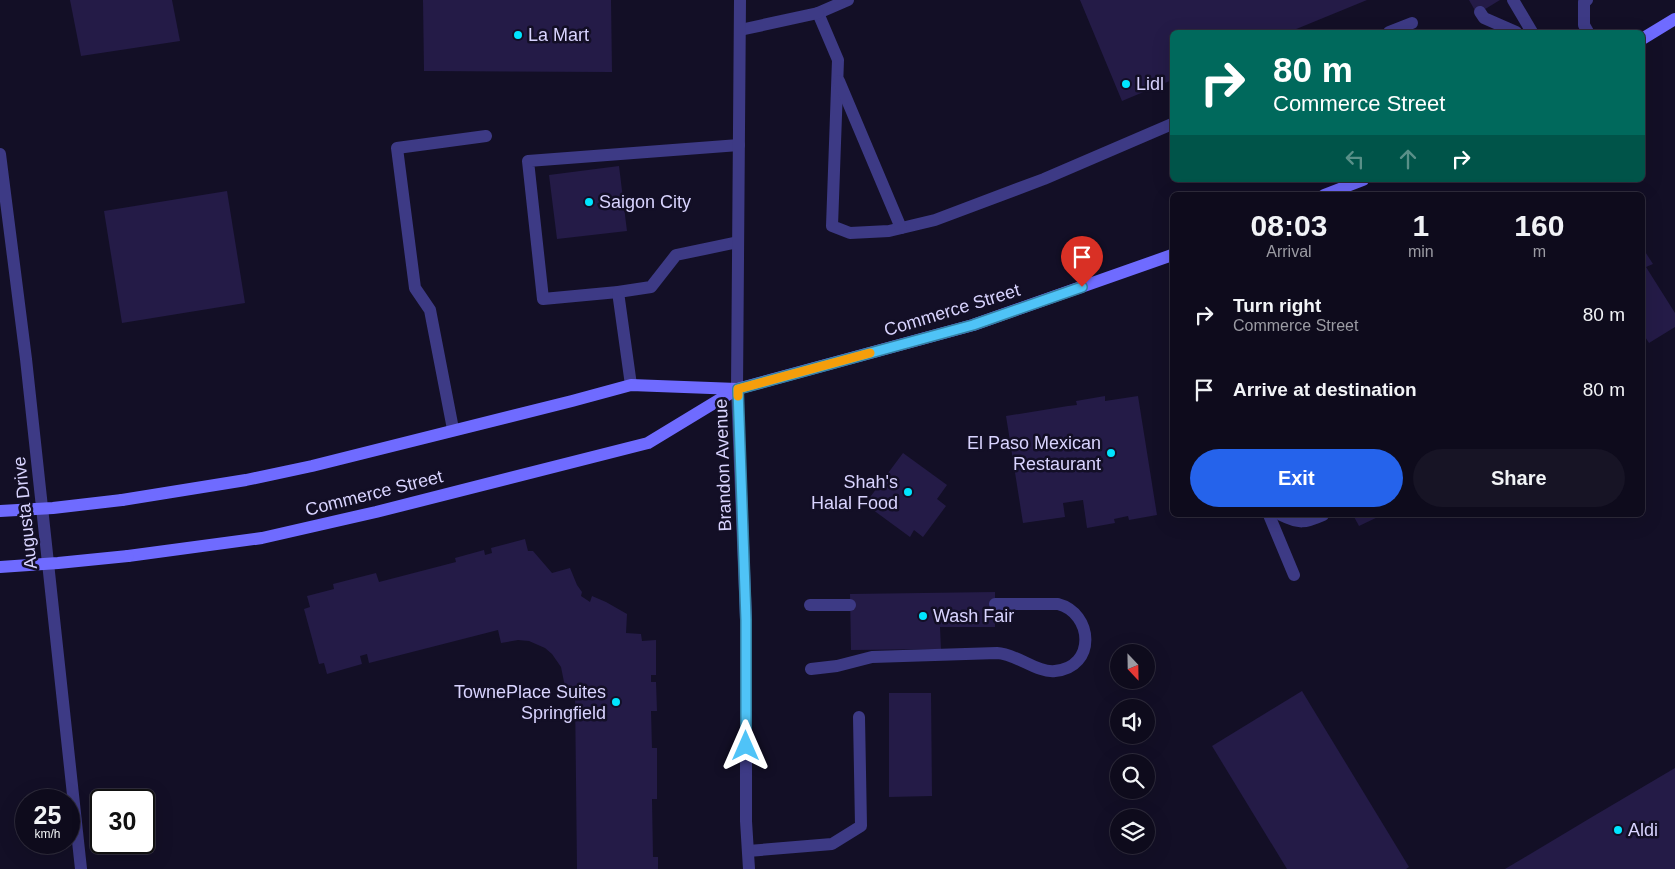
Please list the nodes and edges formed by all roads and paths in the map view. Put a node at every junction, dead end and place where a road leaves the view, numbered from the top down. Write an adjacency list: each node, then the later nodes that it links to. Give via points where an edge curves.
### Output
1 (740, 0): 9 (street, Brandon Avenue)
2 (848, 0): 6 (street)
3 (1513, 0): 12 (street)
4 (1587, 0): 13 (street, via 1584,2)
5 (1480, 12): 11 (street, via 1484,18)
6 (818, 13): 9 (street); 15 (street, via 838,60)
7 (1675, 19): 14 (main road)
8 (1412, 23): 10 (street)
9 (740, 30): 18 (street, Brandon Avenue)
10 (1394, 30)
11 (1511, 30)
12 (1531, 30)
13 (1587, 30)
14 (1645, 37)
15 (837, 77): 22 (street); 22 (street, via 832,226 850,234)
16 (1170, 125): 22 (street, via 1044,179 935,220)
17 (486, 136): 28 (street, via 397,148 415,288 430,310)
18 (739, 145): 23 (street, Brandon Avenue); 25 (street, via 528,161 543,299)
19 (0, 154): 41 (street, Augusta Drive)
20 (1357, 182): 21 (main road)
21 (1332, 192)
22 (901, 228)
23 (738, 242): 25 (street, via 676,256 651,287); 27 (street, Brandon Avenue)
24 (1170, 256): 27 (main road, Commerce Street, via 973,325)
25 (618, 292): 26 (street)
26 (631, 385): 27 (main road, Commerce Street); 28 (main road, Commerce Street)
27 (738, 389): 33 (main road, Commerce Street, bridge, via 648,443 376,512 262,538 128,556); 40 (street, Brandon Avenue, via 746,620)
28 (453, 429): 29 (main road, Commerce Street, bridge, via 395,446 246,480 122,500)
29 (0, 511)
30 (1271, 517): 34 (street)
31 (1285, 517): 32 (street, via 1302,523)
32 (1318, 517)
33 (0, 566)
34 (1294, 576)
35 (995, 604): 38 (street, via 1064,606 1073,612 1084,631 1086,639 1081,658 1063,670 1051,671 1008,654 997,653 872,657)
36 (810, 605): 37 (street)
37 (850, 605)
38 (811, 669)
39 (859, 717): 40 (street, via 860,826 832,844)
40 (748, 851): 42 (street, Brandon Avenue)
41 (82, 869)
42 (749, 869)

